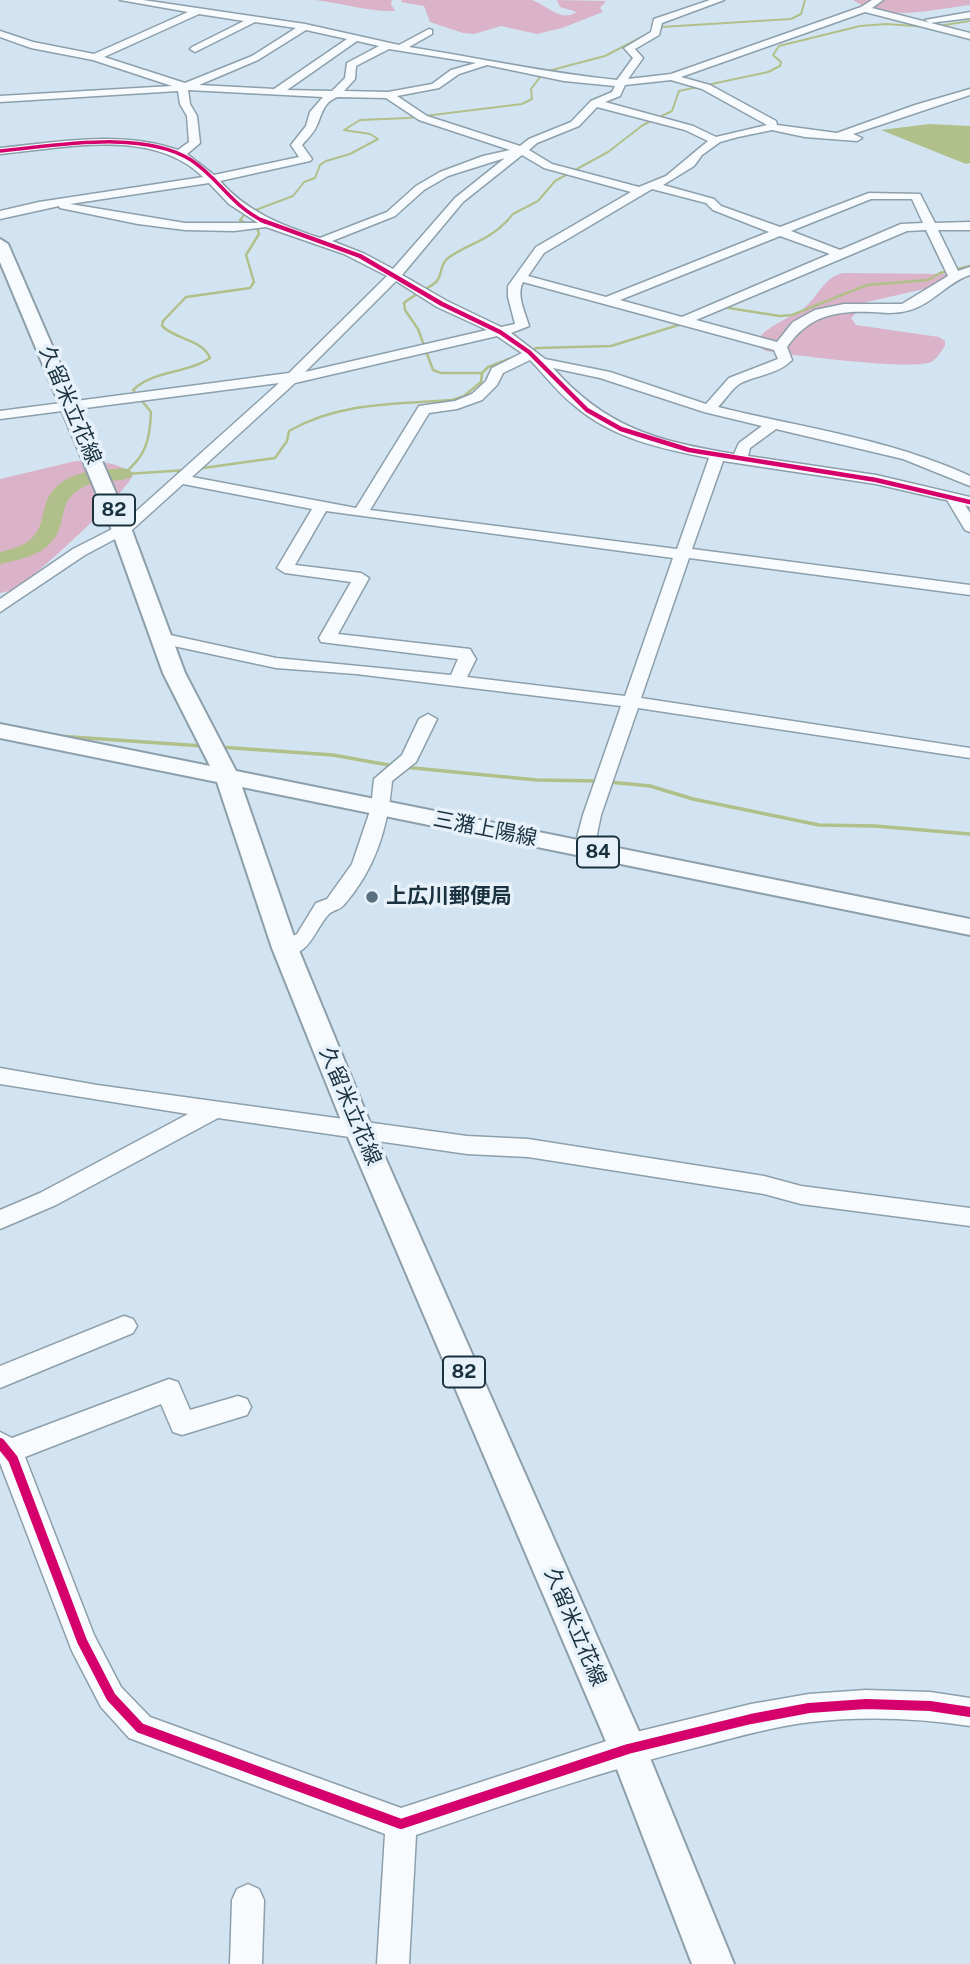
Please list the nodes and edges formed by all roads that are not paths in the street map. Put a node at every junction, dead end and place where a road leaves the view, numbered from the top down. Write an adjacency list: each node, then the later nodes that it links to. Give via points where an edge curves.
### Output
1 (125, 0): 6 (street)
2 (223, 0): 6 (street)
3 (719, 0): 21 (street, via 657,21 656,28 629,48 638,58)
4 (878, 0): 5 (street)
5 (864, 9): 9 (street); 20 (street)
6 (199, 11): 8 (street); 18 (street)
7 (970, 15): 9 (street, via 946,20)
8 (254, 19): 10 (street); 16 (street, via 200,47)
9 (904, 19): 13 (street)
10 (305, 27): 14 (street); 22 (street, via 255,58)
11 (429, 32): 17 (street)
12 (0, 34): 18 (street)
13 (970, 36)
14 (357, 37): 15 (street); 24 (street)
15 (387, 46): 17 (street); 26 (street, via 351,65 350,79)
16 (219, 47)
17 (401, 48): 19 (street)
18 (95, 57): 22 (street)
19 (489, 62): 21 (street, via 564,78); 25 (street, via 454,72 435,86)
20 (674, 77): 21 (street); 29 (street, via 705,86)
21 (620, 83): 28 (street, via 616,94)
22 (184, 88): 24 (street); 27 (street); 35 (street, via 195,143)
23 (970, 92): 30 (street)
24 (276, 93): 26 (street)
25 (388, 95): 26 (street); 33 (street, via 424,118)
26 (331, 96): 36 (street, via 315,112 311,127 299,135 296,145 306,159)
27 (0, 99)
28 (595, 103): 32 (street, via 689,128); 33 (street, via 575,124 533,141)
29 (772, 127): 30 (street); 32 (street)
30 (837, 137): 31 (street)
31 (857, 138)
32 (716, 140): 37 (street, via 670,178)
33 (523, 150): 37 (street, via 548,166); 44 (street, via 444,174 391,214); 48 (street, via 459,200)
34 (0, 151): 35 (street, via 102,143 141,145)
35 (178, 154): 36 (street, via 197,162)
36 (214, 179): 38 (street); 44 (street, via 235,204 260,220)
37 (646, 188): 43 (street, via 710,201 717,208); 49 (street, via 540,250)
38 (52, 204): 39 (street); 40 (street, via 173,227)
39 (0, 215)
40 (261, 226)
41 (930, 226): 42 (street); 43 (street, via 916,196 869,196); 46 (street, via 905,227); 50 (street)
42 (970, 226)
43 (779, 232): 46 (street); 51 (street)
44 (320, 242): 48 (street)
45 (0, 244): 57 (main road, 久留米立花線 / 82)
46 (840, 254): 52 (street)
47 (970, 271): 50 (street)
48 (394, 275): 53 (street); 56 (street)
49 (519, 277): 51 (street); 53 (street, via 514,297 522,326)
50 (955, 278): 54 (street, via 903,308 825,310 803,319)
51 (609, 300): 52 (street)
52 (683, 321): 54 (street)
53 (501, 331): 55 (street); 56 (street)
54 (780, 347): 58 (street, via 785,360 734,381)
55 (532, 354): 58 (street); 61 (street, via 566,394 600,418); 68 (street, via 497,371 485,391 462,405 424,409)
56 (290, 378): 57 (street); 63 (street)
57 (70, 405): 59 (street); 70 (main road, 久留米立花線 / 82)
58 (709, 409): 60 (street)
59 (0, 415)
60 (774, 424): 62 (street, via 744,446); 64 (street, via 881,450)
61 (717, 456): 62 (street); 71 (street)
62 (738, 459): 65 (street)
63 (180, 479): 67 (street); 70 (street)
64 (970, 482)
65 (953, 497): 66 (street); 69 (street)
66 (970, 502)
67 (323, 505): 68 (street); 75 (street, via 285,568 360,578 327,638 464,653 467,659)
68 (360, 513): 71 (street)
69 (970, 527)
70 (121, 528): 73 (street); 74 (main road, 久留米立花線 / 82)
71 (684, 554): 72 (street); 76 (street)
72 (970, 590)
73 (0, 607)
74 (161, 638): 75 (street, via 266,662); 80 (main road, 久留米立花線 / 82)
75 (456, 683): 76 (street)
76 (632, 702): 79 (street); 82 (street)
77 (428, 719): 81 (street, via 410,758 383,779)
78 (0, 731): 80 (main road, 三潴上陽線 / 84)
79 (970, 753)
80 (227, 776): 81 (main road, 三潴上陽線 / 84); 84 (main road, 久留米立花線 / 82)
81 (380, 808): 82 (main road, 三潴上陽線 / 84); 84 (street, via 361,866 334,904 323,908 304,939)
82 (584, 849): 83 (main road, 三潴上陽線 / 84)
83 (970, 927)
84 (285, 948): 87 (main road, 久留米立花線 / 82)
85 (0, 1076): 86 (street)
86 (216, 1109): 87 (street); 89 (street)
87 (359, 1130): 88 (street, via 467,1145 528,1147 801,1195); 95 (main road, 久留米立花線 / 82)
88 (970, 1217)
89 (0, 1220)
90 (124, 1326): 91 (street)
91 (0, 1377)
92 (239, 1408): 93 (street, via 181,1424 169,1390)
93 (4, 1447): 96 (street, via 27,1493 82,1641 111,1697 140,1728)
94 (970, 1712): 95 (street, via 905,1705 809,1708)
95 (628, 1749): 96 (street); 100 (main road, 久留米立花線 / 82)
96 (401, 1824): 99 (street)
97 (248, 1899): 98 (street)
98 (246, 1964)
99 (393, 1964)
100 (713, 1964)

